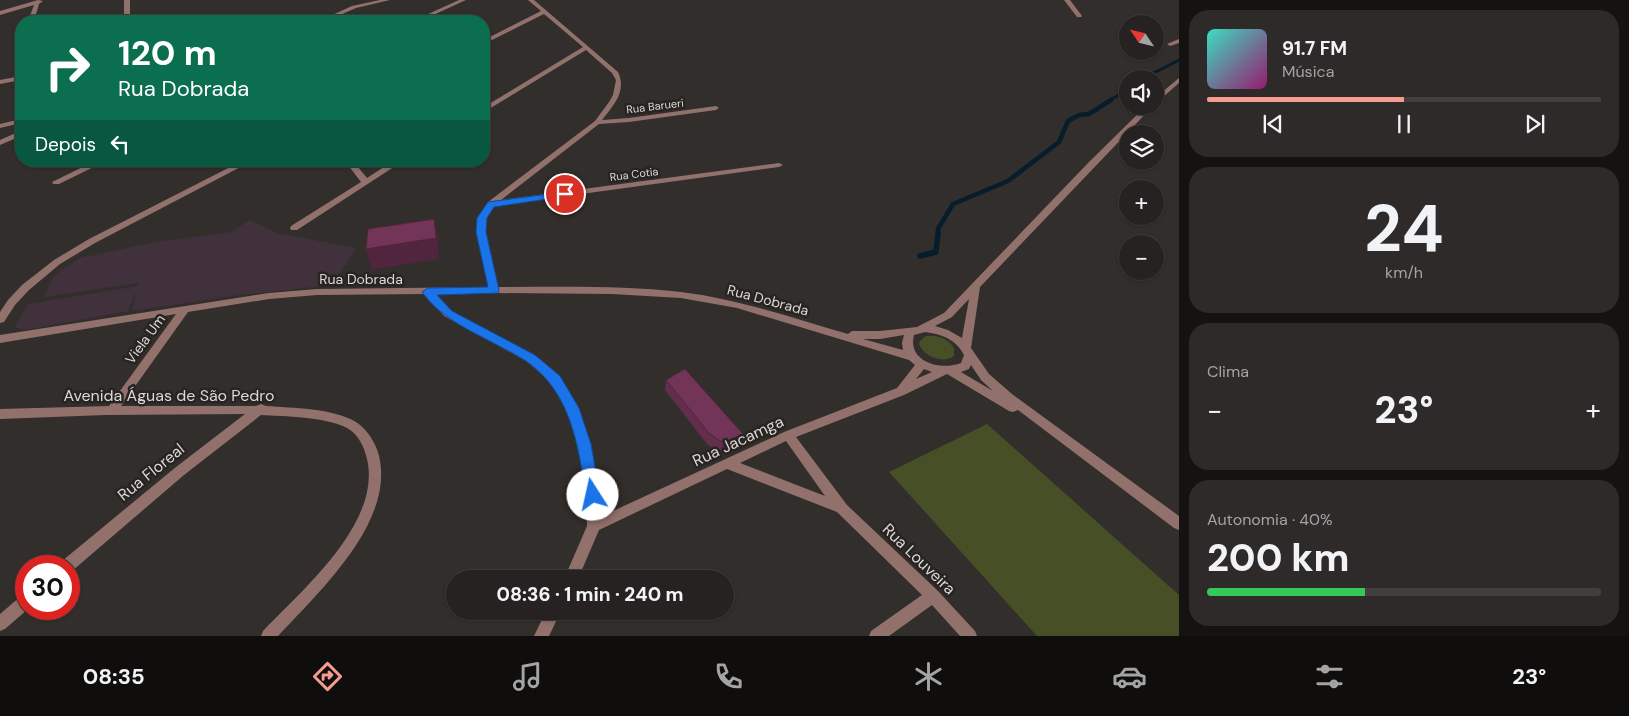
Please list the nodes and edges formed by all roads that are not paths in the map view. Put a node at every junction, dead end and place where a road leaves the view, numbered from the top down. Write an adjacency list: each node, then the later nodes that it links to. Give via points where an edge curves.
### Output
1 (127, 0): 10 (street)
2 (387, 0): 11 (street, via 354,7)
3 (463, 0): 12 (street)
4 (531, 0): 7 (street)
5 (1067, 0): 13 (street)
6 (39, 2): 8 (street); 9 (street)
7 (543, 12): 14 (street); 17 (street)
8 (0, 13)
9 (34, 15)
10 (127, 15)
11 (336, 15)
12 (429, 15)
13 (1080, 16)
14 (490, 39)
15 (1179, 41): 16 (street)
16 (1170, 44)
17 (587, 47): 22 (street); 26 (street, via 615,72 618,80 612,103)
18 (15, 79): 20 (street)
19 (1179, 80): 21 (street)
20 (0, 82)
21 (1164, 94)
22 (490, 106)
23 (716, 108): 26 (street, Rua Barueri)
24 (1141, 115): 39 (street)
25 (15, 122): 27 (street)
26 (597, 122): 37 (street)
27 (0, 126)
28 (15, 136): 29 (street)
29 (0, 142)
30 (779, 165): 37 (street, Rua Cotia)
31 (89, 167): 36 (street)
32 (236, 167): 43 (street, via 49,266 10,304)
33 (354, 167): 35 (street)
34 (389, 167): 35 (street)
35 (365, 181): 38 (street)
36 (56, 182)
37 (491, 204): 40 (street, via 482,218 481,232)
38 (294, 228)
39 (976, 284): 44 (street, via 948,315); 47 (street)
40 (494, 290): 41 (street, Rua Dobrada); 45 (street, Rua Dobrada, via 681,295 738,305)
41 (428, 292): 42 (street, Rua Dobrada, via 269,296); 59 (street, via 448,314 530,358 555,379 573,408 584,444 593,495)
42 (185, 310): 46 (street, Rua Dobrada); 52 (street, Viela Um)
43 (0, 320)
44 (920, 329): 45 (street, Rua Dobrada, via 880,335); 47 (street, via 952,336); 48 (street, via 910,333 907,339 907,348)
45 (841, 335): 48 (street, Rua Dobrada)
46 (0, 339)
47 (967, 352): 49 (street, Rua Jacamga, via 965,366); 54 (street, via 1002,392)
48 (917, 360): 49 (street, Rua Dobrada); 50 (street)
49 (948, 371): 50 (street, Rua Jacamga); 54 (street, Rua Dobrada)
50 (900, 392): 55 (street, Rua Jacamga)
51 (260, 408): 52 (street, Avenida Águas de São Pedro); 60 (street, Rua Floreal); 66 (street, Avenida Águas de São Pedro, via 334,419 352,426 365,438 374,456 370,505 349,545)
52 (112, 410): 53 (street, Avenida Águas de São Pedro)
53 (0, 414)
54 (1057, 434): 58 (street)
55 (788, 435): 56 (street, Rua Jacamga); 57 (street, Rua Louveira)
56 (728, 464): 57 (street, Rua Louveira); 59 (street, Rua Jacamga)
57 (842, 509): 62 (street, Rua Louveira)
58 (1179, 524)
59 (594, 526): 61 (street)
60 (80, 555)
61 (575, 570)
62 (933, 596): 68 (street); 69 (street, Rua Louveira)
63 (15, 611): 65 (street)
64 (549, 620): 67 (street)
65 (0, 624)
66 (268, 636)
67 (541, 636)
68 (876, 636)
69 (970, 636)

